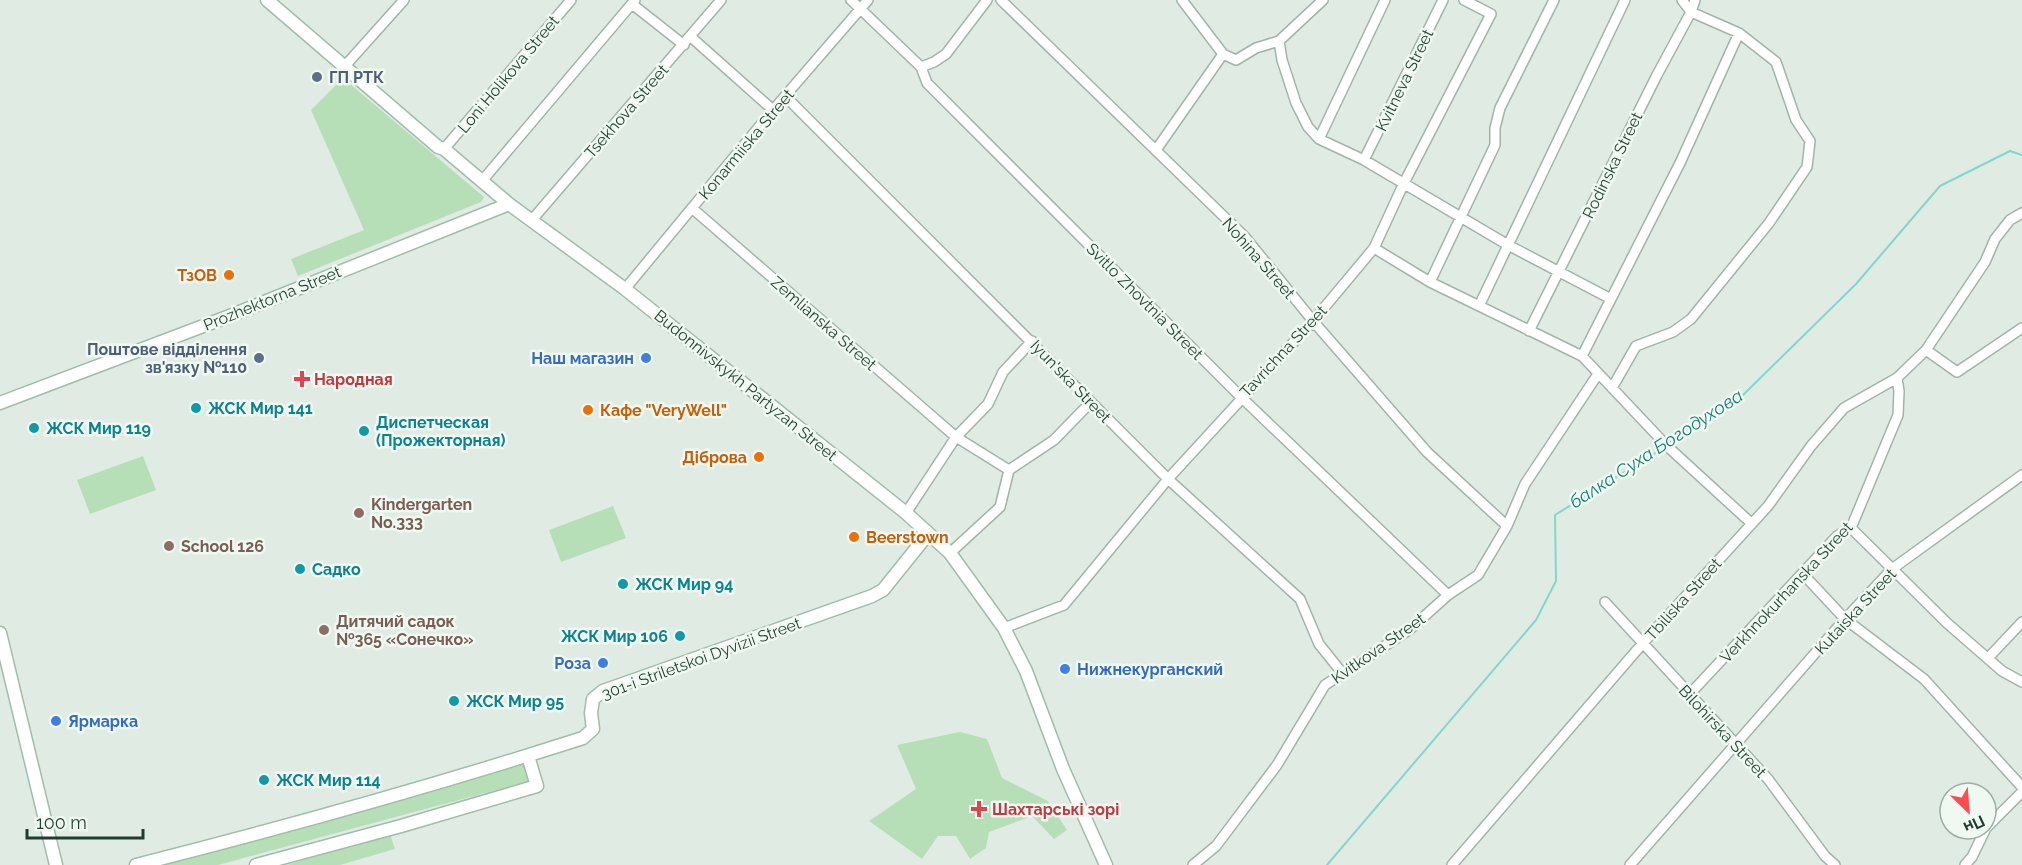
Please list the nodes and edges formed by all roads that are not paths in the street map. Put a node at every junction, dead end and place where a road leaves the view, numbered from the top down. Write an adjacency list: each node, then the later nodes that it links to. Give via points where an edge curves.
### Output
1 (267, 0): 26 (street, Budonnivskykh Partyzan Street)
2 (404, 0): 26 (street)
3 (571, 0): 31 (street, Loni Holikova Street)
4 (721, 0): 22 (street, Tsekhova Street)
5 (851, 0): 19 (street, Svitlo Zhovtnia Street)
6 (868, 0): 19 (street, Konarmiiska Street)
7 (987, 0): 27 (street, via 946,54)
8 (1001, 0): 32 (street, Nohina Street)
9 (1182, 0): 25 (street)
10 (1323, 0): 23 (street)
11 (1385, 0): 30 (street)
12 (1443, 0): 33 (street, Kvitneva Street)
13 (1464, 0): 35 (street, Tavrichna Street, via 1491,14)
14 (1554, 0): 39 (street, via 1500,108 1496,145)
15 (1625, 0): 41 (street)
16 (1682, 0): 20 (street)
17 (1695, 0): 20 (street, Rodinska Street)
18 (634, 2): 24 (street); 34 (street)
19 (861, 9): 27 (street, Svitlo Zhovtnia Street); 28 (street, Konarmiiska Street)
20 (1691, 12): 21 (street); 43 (street, Rodinska Street)
21 (1739, 33): 46 (street); 56 (street, via 1776,62 1796,120 1810,141 1807,167 1769,223 1686,325 1636,346)
22 (691, 37): 24 (street, Tsekhova Street); 29 (street)
23 (1279, 41): 25 (street, via 1236,60); 30 (street, via 1296,103)
24 (684, 45): 40 (street, Tsekhova Street)
25 (1223, 54): 32 (street)
26 (344, 67): 31 (street, Budonnivskykh Partyzan Street)
27 (921, 67): 57 (street, Svitlo Zhovtnia Street, via 927,82)
28 (785, 96): 29 (street, Konarmiiska Street); 51 (street, Iyun'ska Street)
29 (773, 110): 37 (street, Konarmiiska Street)
30 (1319, 139): 33 (street)
31 (444, 148): 34 (street, Budonnivskykh Partyzan Street)
32 (1156, 150): 48 (street, Nohina Street, via 1245,237)
33 (1364, 160): 35 (street)
34 (482, 181): 36 (street, Budonnivskykh Partyzan Street)
35 (1404, 183): 39 (street); 42 (street, Tavrichna Street)
36 (509, 204): 40 (street, Budonnivskykh Partyzan Street); 58 (street, Prozhektorna Street)
37 (693, 209): 45 (street, Konarmiiska Street); 60 (street, Zemlianska Street)
38 (2022, 213): 52 (street, Tbiliska Street, via 2010,220 1995,239 1985,262)
39 (1461, 218): 41 (street); 44 (street)
40 (531, 221): 45 (street, Budonnivskykh Partyzan Street)
41 (1508, 245): 43 (street); 47 (street)
42 (1374, 248): 44 (street); 48 (street, Tavrichna Street)
43 (1559, 272): 46 (street); 50 (street, Rodinska Street)
44 (1430, 282): 47 (street)
45 (625, 288): 64 (street, Budonnivskykh Partyzan Street)
46 (1611, 300): 53 (street)
47 (1479, 306): 50 (street)
48 (1313, 321): 57 (street, Tavrichna Street); 66 (street, Nohina Street, via 1426,452)
49 (2022, 328): 52 (street, via 1957,372)
50 (1529, 331): 53 (street)
51 (1032, 341): 59 (street, Iyun'ska Street); 60 (street, via 1003,372 988,404)
52 (1926, 350): 55 (street, Tbiliska Street)
53 (1582, 356): 54 (street)
54 (1598, 374): 56 (street); 66 (street, Kvitkova Street, via 1525,484)
55 (1897, 378): 65 (street, Tbiliska Street, via 1844,408); 67 (street, Verkhnokurhanska Street, via 1898,415)
56 (1612, 388): 65 (street, via 1667,446)
57 (1241, 397): 63 (street, Tavrichna Street); 72 (street, Svitlo Zhovtnia Street)
58 (0, 403)
59 (1090, 403): 61 (street, via 1054,440); 63 (street, Iyun'ska Street)
60 (956, 437): 61 (street, Zemlianska Street); 64 (street)
61 (1009, 470): 69 (street, via 1000,507)
62 (2022, 475): 70 (street, Kutaiska Street)
63 (1168, 479): 76 (street, Tavrichna Street, via 1064,605); 80 (street, Iyun'ska Street, via 1300,599 1319,644)
64 (906, 513): 68 (street, Budonnivskykh Partyzan Street)
65 (1751, 523): 78 (street, Tbiliska Street)
66 (1507, 526): 72 (street, Kvitkova Street, via 1478,574)
67 (1851, 528): 70 (street); 71 (street, Verkhnokurhanska Street, via 1838,536)
68 (928, 534): 69 (street, Budonnivskykh Partyzan Street); 84 (street, 301-i Striletskoi Dyvizii Street, via 878,593 603,691 593,699 590,734)
69 (950, 553): 76 (street, Budonnivskykh Partyzan Street)
70 (1892, 569): 74 (street, Kutaiska Street); 79 (street)
71 (1803, 574): 74 (street); 82 (street, Verkhnokurhanska Street)
72 (1448, 596): 80 (street, Kvitkova Street, via 1409,630)
73 (1605, 602): 78 (street, Bilohirska Street)
74 (1845, 619): 83 (street, Kutaiska Street); 85 (street, via 1924,679)
75 (2022, 622): 79 (street)
76 (1004, 628): 90 (street, Budonnivskykh Partyzan Street, via 1026,671 1063,770)
77 (0, 633): 87 (street)
78 (1644, 643): 82 (street, Bilohirska Street); 92 (street, Tbiliska Street)
79 (1988, 658): 81 (street)
80 (1343, 674): 91 (street, Kvitkova Street, via 1325,685 1277,765 1216,846)
81 (2022, 682)
82 (1689, 695): 83 (street, Bilohirska Street)
83 (1735, 746): 93 (street); 94 (street, Bilohirska Street, via 1767,779)
84 (528, 756): 88 (street, 301-i Striletskoi Dyvizii Street); 89 (street, via 537,786)
85 (2022, 787)
86 (2022, 792): 95 (street, via 1986,828)
87 (56, 865)
88 (136, 865)
89 (256, 865)
90 (1106, 865)
91 (1193, 865)
92 (1452, 865)
93 (1630, 865)
94 (1834, 865)
95 (1965, 865)

